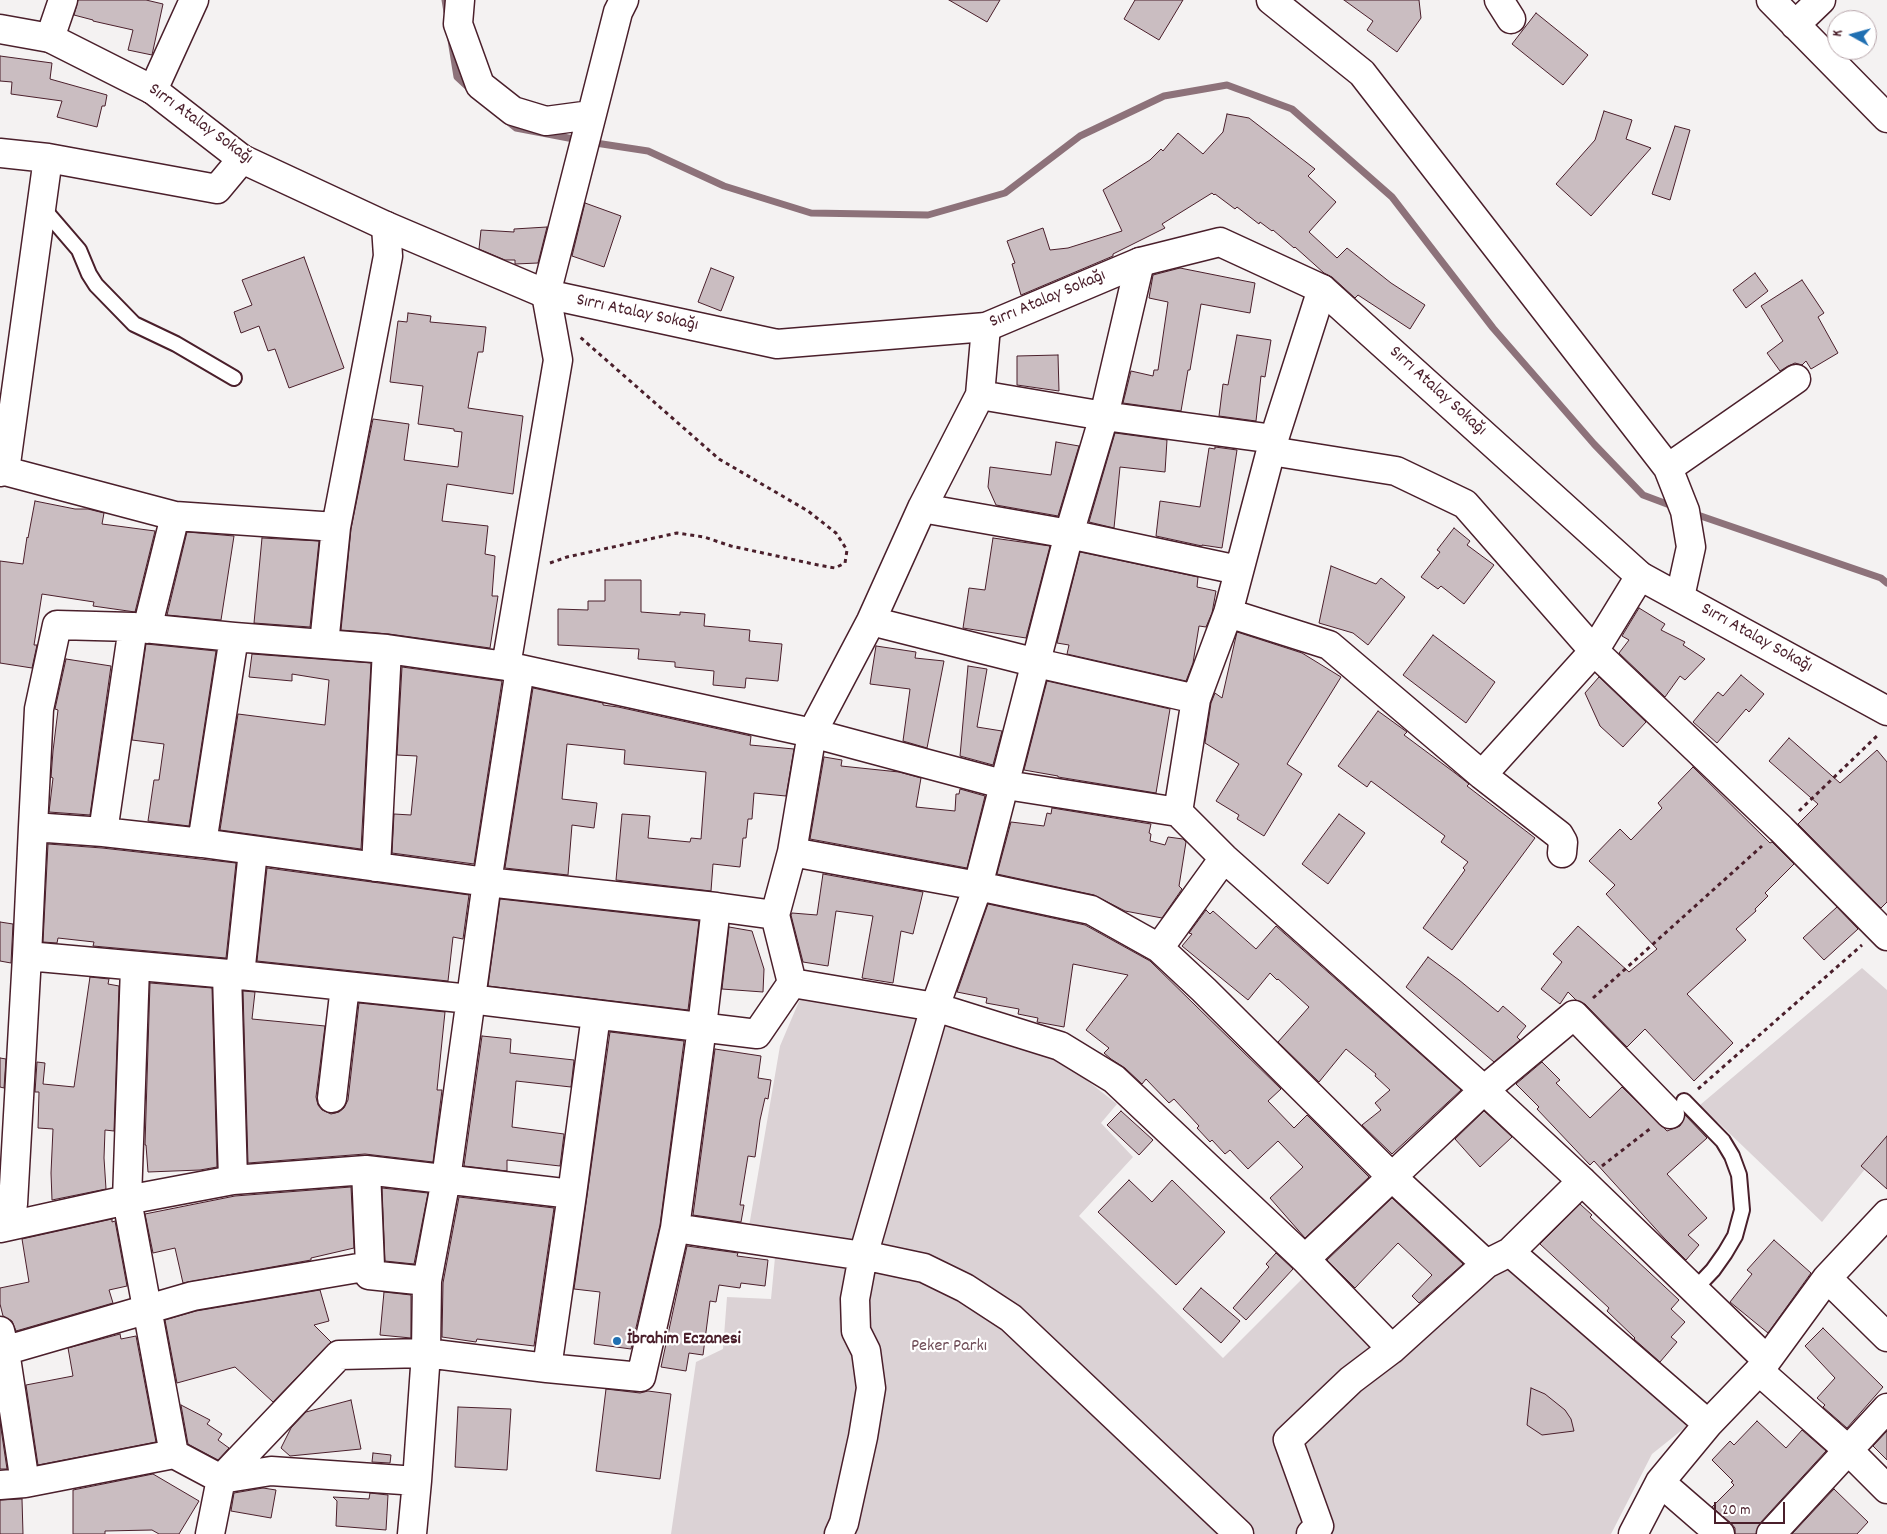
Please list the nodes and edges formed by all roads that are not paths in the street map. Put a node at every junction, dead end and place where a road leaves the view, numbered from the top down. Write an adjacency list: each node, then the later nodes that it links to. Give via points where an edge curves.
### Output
1 (63, 0): 10 (street)
2 (194, 0): 11 (street)
3 (460, 0): 12 (street, via 458,24 480,85 513,111 546,121)
4 (624, 0): 12 (street, via 618,12)
5 (1271, 0): 28 (street, via 1362,73)
6 (1771, 0): 8 (street)
7 (1821, 0): 8 (street)
8 (1795, 25): 13 (street)
9 (0, 29): 10 (street, Sırrı Atalay Sokağı)
10 (50, 38): 11 (street, Sırrı Atalay Sokağı)
11 (153, 90): 16 (street, Sırrı Atalay Sokağı)
12 (592, 115): 21 (street)
13 (1887, 117)
14 (1, 150): 15 (street)
15 (48, 158): 16 (street, via 217,189); 17 (street)
16 (242, 160): 18 (street, Sırrı Atalay Sokağı)
17 (41, 206): 23 (lane, via 79,250 96,285 134,324); 29 (street)
18 (386, 226): 21 (street, Sırrı Atalay Sokağı); 32 (street, via 388,256)
19 (1140, 262): 20 (street, Sırrı Atalay Sokağı, via 1220,242); 22 (street, Sırrı Atalay Sokağı); 26 (street)
20 (1322, 289): 27 (street); 35 (street, Sırrı Atalay Sokağı)
21 (546, 294): 22 (street, Sırrı Atalay Sokağı, via 777,344); 45 (street, via 558,360 522,574)
22 (986, 327): 25 (street)
23 (234, 378)
24 (1796, 379): 28 (street)
25 (980, 396): 26 (street); 30 (street)
26 (1104, 416): 27 (street); 33 (street)
27 (1272, 445): 34 (street, via 1250,536); 43 (street, via 1396,471 1465,504)
28 (1668, 468): 36 (street, via 1686,511 1691,547)
29 (3, 471): 31 (street)
30 (922, 508): 33 (street); 38 (street)
31 (176, 516): 32 (street); 39 (street)
32 (336, 527): 41 (street)
33 (1070, 534): 34 (street); 44 (street)
34 (1238, 570): 37 (street)
35 (1640, 576): 36 (street, Sırrı Atalay Sokağı); 43 (street)
36 (1680, 597): 47 (street, Sırrı Atalay Sokağı)
37 (1228, 613): 46 (street); 49 (street, via 1329,645)
38 (871, 621): 44 (street); 48 (street)
39 (140, 628): 40 (street); 52 (street, via 57,624 39,709); 53 (street)
40 (234, 637): 41 (street); 54 (street)
41 (324, 644): 42 (street)
42 (387, 649): 45 (street); 59 (street)
43 (1594, 651): 49 (street); 64 (street)
44 (1036, 663): 46 (street); 50 (street)
45 (513, 667): 48 (street); 60 (street)
46 (1196, 699): 51 (street)
47 (1884, 722)
48 (812, 733): 50 (street); 56 (street)
49 (1482, 775): 57 (street, via 1559,835 1563,842)
50 (1006, 785): 51 (street); 61 (street)
51 (1178, 812): 58 (street)
52 (33, 828): 53 (street); 66 (street)
53 (103, 832): 54 (street)
54 (202, 843): 55 (street)
55 (253, 851): 59 (street); 68 (street)
56 (792, 852): 61 (street); 63 (street)
57 (1562, 853)
58 (1224, 858): 65 (street); 75 (street)
59 (376, 867): 60 (street)
60 (487, 882): 62 (street); 71 (street)
61 (978, 886): 65 (street, via 1091,910); 72 (street)
62 (716, 907): 63 (street); 74 (street)
63 (775, 915): 69 (street)
64 (1885, 930)
65 (1158, 948): 79 (street)
66 (27, 956): 67 (street); 85 (street, via 13,1204)
67 (135, 966): 68 (street); 84 (street)
68 (233, 974): 70 (street); 80 (street)
69 (792, 983): 72 (street); 74 (street, via 757,1034)
70 (345, 986): 71 (street); 76 (street)
71 (470, 999): 73 (street); 81 (street)
72 (935, 1007): 90 (street); 91 (street, via 1060,1046 1114,1079)
73 (596, 1015): 74 (street); 83 (street)
74 (702, 1027): 88 (street)
75 (1484, 1090): 77 (street, via 1574,1015); 79 (street); 82 (street)
76 (332, 1098)
77 (1677, 1107): 96 (lane, via 1722,1141 1739,1175 1742,1210 1735,1236 1713,1270)
78 (366, 1170): 80 (street); 81 (street); 93 (street)
79 (1392, 1177): 91 (street); 92 (street)
80 (233, 1180): 84 (street)
81 (446, 1180): 83 (street); 95 (street)
82 (1582, 1181): 89 (street); 96 (street)
83 (572, 1194): 103 (street)
84 (127, 1200): 87 (street); 97 (street)
85 (0, 1214)
86 (1887, 1214): 94 (street)
87 (0, 1228)
88 (675, 1228): 90 (street); 103 (street, via 642,1377)
89 (1510, 1252): 92 (street); 105 (street)
90 (863, 1256): 116 (street, via 855,1299 856,1331 866,1351 871,1388 863,1437); 117 (street, via 924,1268 1012,1318)
91 (1304, 1259): 100 (street)
92 (1486, 1264): 100 (street)
93 (370, 1266): 95 (street, via 369,1275); 97 (street, via 193,1296)
94 (1827, 1278): 98 (street); 102 (street)
95 (427, 1281): 101 (street)
96 (1694, 1290): 102 (street)
97 (148, 1310): 99 (street); 107 (street)
98 (1887, 1337)
99 (2, 1345): 111 (street)
100 (1392, 1349): 113 (street, via 1352,1380 1288,1440)
101 (426, 1353): 103 (street); 108 (street, via 339,1355); 109 (street)
102 (1763, 1365): 105 (street); 106 (street)
103 (547, 1368)
104 (1887, 1408): 106 (street)
105 (1708, 1424): 110 (street)
106 (1848, 1450): 112 (street); 120 (street)
107 (174, 1454): 108 (street); 111 (street)
108 (221, 1479): 109 (street, via 271,1471); 114 (street)
109 (417, 1481): 115 (street)
110 (1660, 1482): 118 (street); 119 (street)
111 (12, 1484)
112 (1887, 1489)
113 (1322, 1531)
114 (210, 1534)
115 (412, 1534)
116 (839, 1534)
117 (1239, 1534)
118 (1633, 1534)
119 (1720, 1534)
120 (1771, 1534)

